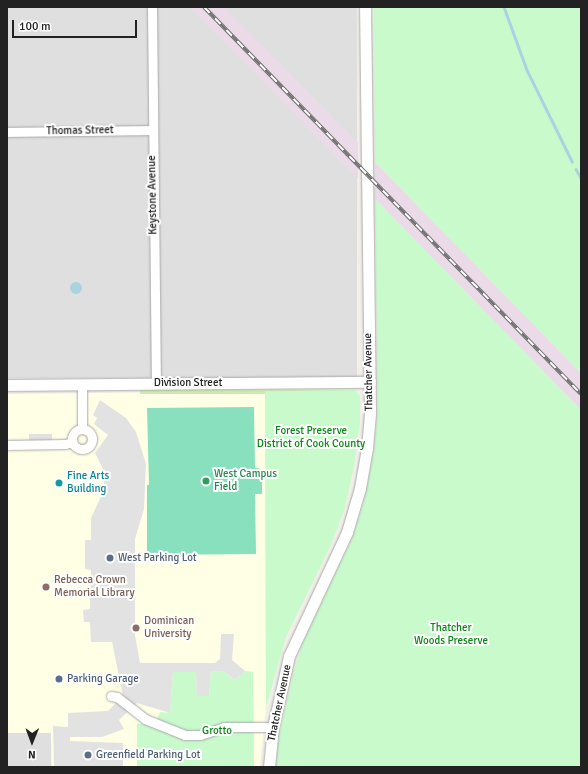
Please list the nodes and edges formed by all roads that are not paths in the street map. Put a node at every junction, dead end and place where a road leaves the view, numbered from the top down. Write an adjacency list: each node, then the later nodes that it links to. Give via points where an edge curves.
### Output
1 (152, 7): 3 (street, Keystone Avenue)
2 (365, 7): 5 (street, Thatcher Avenue)
3 (152, 130): 4 (street, Thomas Street); 7 (street, Keystone Avenue)
4 (7, 132)
5 (370, 382): 7 (street, Division Street); 13 (street, Thatcher Avenue, via 369,428 360,488 337,556 289,656)
6 (82, 384): 7 (street, Division Street); 8 (street, Division Street); 9 (street)
7 (156, 384)
8 (7, 385)
9 (82, 429): 10 (street, via 74,433); 10 (street, via 92,436 90,445 82,450)
10 (72, 442): 11 (street)
11 (7, 445)
12 (111, 696): 13 (street, via 117,697 145,719 185,735 200,735 224,727)
13 (273, 727): 14 (street, Thatcher Avenue)
14 (269, 767)

